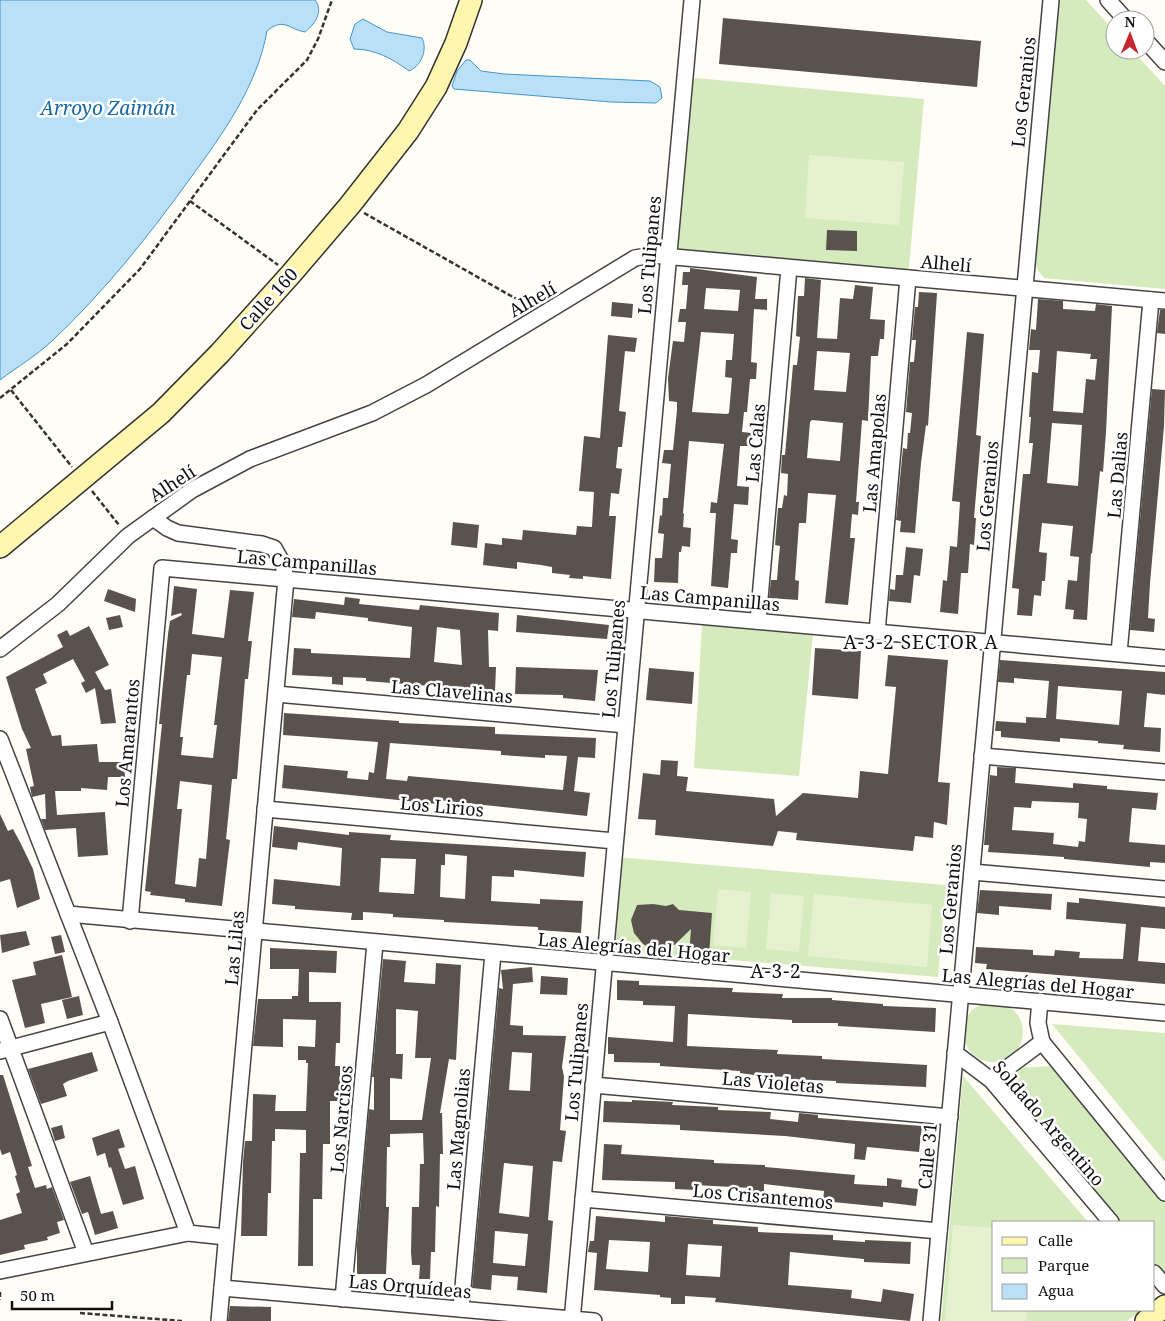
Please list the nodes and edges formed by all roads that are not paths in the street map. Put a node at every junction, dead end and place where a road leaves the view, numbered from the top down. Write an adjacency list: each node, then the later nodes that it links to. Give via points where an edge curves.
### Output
1 (472, 0): 14 (main road, Calle 160, via 436,87 408,131 291,274 161,413)
2 (692, 0): 8 (street, Los Tulipanes)
3 (1052, 0): 11 (street, Los Geranios)
4 (1108, 0): 5 (street)
5 (1117, 10)
6 (1155, 51): 7 (street)
7 (1165, 62)
8 (668, 257): 9 (street, Alhelí); 13 (street, Alhelí, via 652,254 636,258 403,397 372,413 250,459 192,490); 17 (street, Los Tulipanes)
9 (790, 268): 10 (street, Alhelí); 18 (street, Las Calas)
10 (908, 278): 11 (street, Alhelí); 19 (street, Las Amapolas)
11 (1024, 288): 12 (street, Alhelí); 20 (street, Los Geranios)
12 (1158, 300): 22 (street, Las Dalias)
13 (153, 518): 16 (street, via 178,533 274,548 283,564); 21 (street, Alhelí, via 128,536 58,604)
14 (0, 547)
15 (162, 568): 16 (street, Las Campanillas); 34 (street, Los Amarantos)
16 (286, 579): 17 (street, Las Campanillas); 24 (street, Las Lilas)
17 (636, 610): 18 (street, Las Campanillas); 25 (street, Los Tulipanes)
18 (758, 621): 19 (street, Las Campanillas)
19 (876, 632): 20 (street, Las Campanillas)
20 (992, 642): 22 (street, Las Campanillas); 27 (street, Los Geranios)
21 (0, 649)
22 (1119, 654): 23 (street, Las Campanillas)
23 (1165, 658)
24 (276, 694): 25 (street, Las Clavelinas); 29 (street, Las Lilas)
25 (626, 725): 30 (street, Los Tulipanes)
26 (0, 739): 33 (street)
27 (982, 756): 28 (street); 31 (street, Los Geranios)
28 (1165, 772)
29 (265, 809): 30 (street, Los Lirios); 35 (street, Las Lilas)
30 (615, 840): 38 (street, Los Tulipanes)
31 (972, 872): 32 (street); 39 (street, Los Geranios)
32 (1165, 889)
33 (68, 914): 34 (street, Las Alegrías del Hogar); 43 (street)
34 (130, 921): 35 (street, Las Alegrías del Hogar)
35 (254, 932): 36 (street, Las Alegrías del Hogar); 55 (street, Las Lilas)
36 (375, 943): 37 (street, Las Alegrías del Hogar); 61 (street, Los Narcisos)
37 (493, 953): 38 (street, Las Alegrías del Hogar); 63 (street, Las Magnolias)
38 (604, 963): 39 (street, Las Alegrías del Hogar); 48 (street, Los Tulipanes)
39 (961, 995): 40 (street, Las Alegrías del Hogar); 46 (street, Calle 31)
40 (1040, 1001): 41 (street, Las Alegrías del Hogar); 44 (street, via 1038,1023)
41 (1165, 1013)
42 (0, 1019): 45 (street)
43 (110, 1022): 45 (street); 54 (street)
44 (1042, 1042): 47 (street); 50 (street)
45 (6, 1050): 56 (street)
46 (955, 1053): 47 (street, Soldado Argentino); 49 (street, Calle 31)
47 (991, 1080): 52 (street, Soldado Argentino)
48 (593, 1085): 49 (street, Las Violetas); 51 (street, Los Tulipanes)
49 (950, 1116): 53 (street, Calle 31)
50 (1165, 1193)
51 (583, 1199): 53 (street, Los Crisantemos); 64 (street, Los Tulipanes)
52 (1110, 1221)
53 (939, 1231): 67 (street, Calle 31)
54 (188, 1233): 55 (street); 56 (street)
55 (226, 1237): 60 (street, Las Lilas)
56 (86, 1253): 57 (street)
57 (0, 1271)
58 (1155, 1274): 59 (street)
59 (1165, 1286)
60 (222, 1288): 61 (street, Las Orquídeas); 65 (street, Las Lilas)
61 (343, 1299): 63 (street, Las Orquídeas)
62 (1165, 1306): 68 (main road)
63 (461, 1309): 64 (street, Las Orquídeas)
64 (572, 1320): 66 (street, Las Orquídeas)
65 (219, 1321)
66 (594, 1321)
67 (931, 1321)
68 (1146, 1321)

